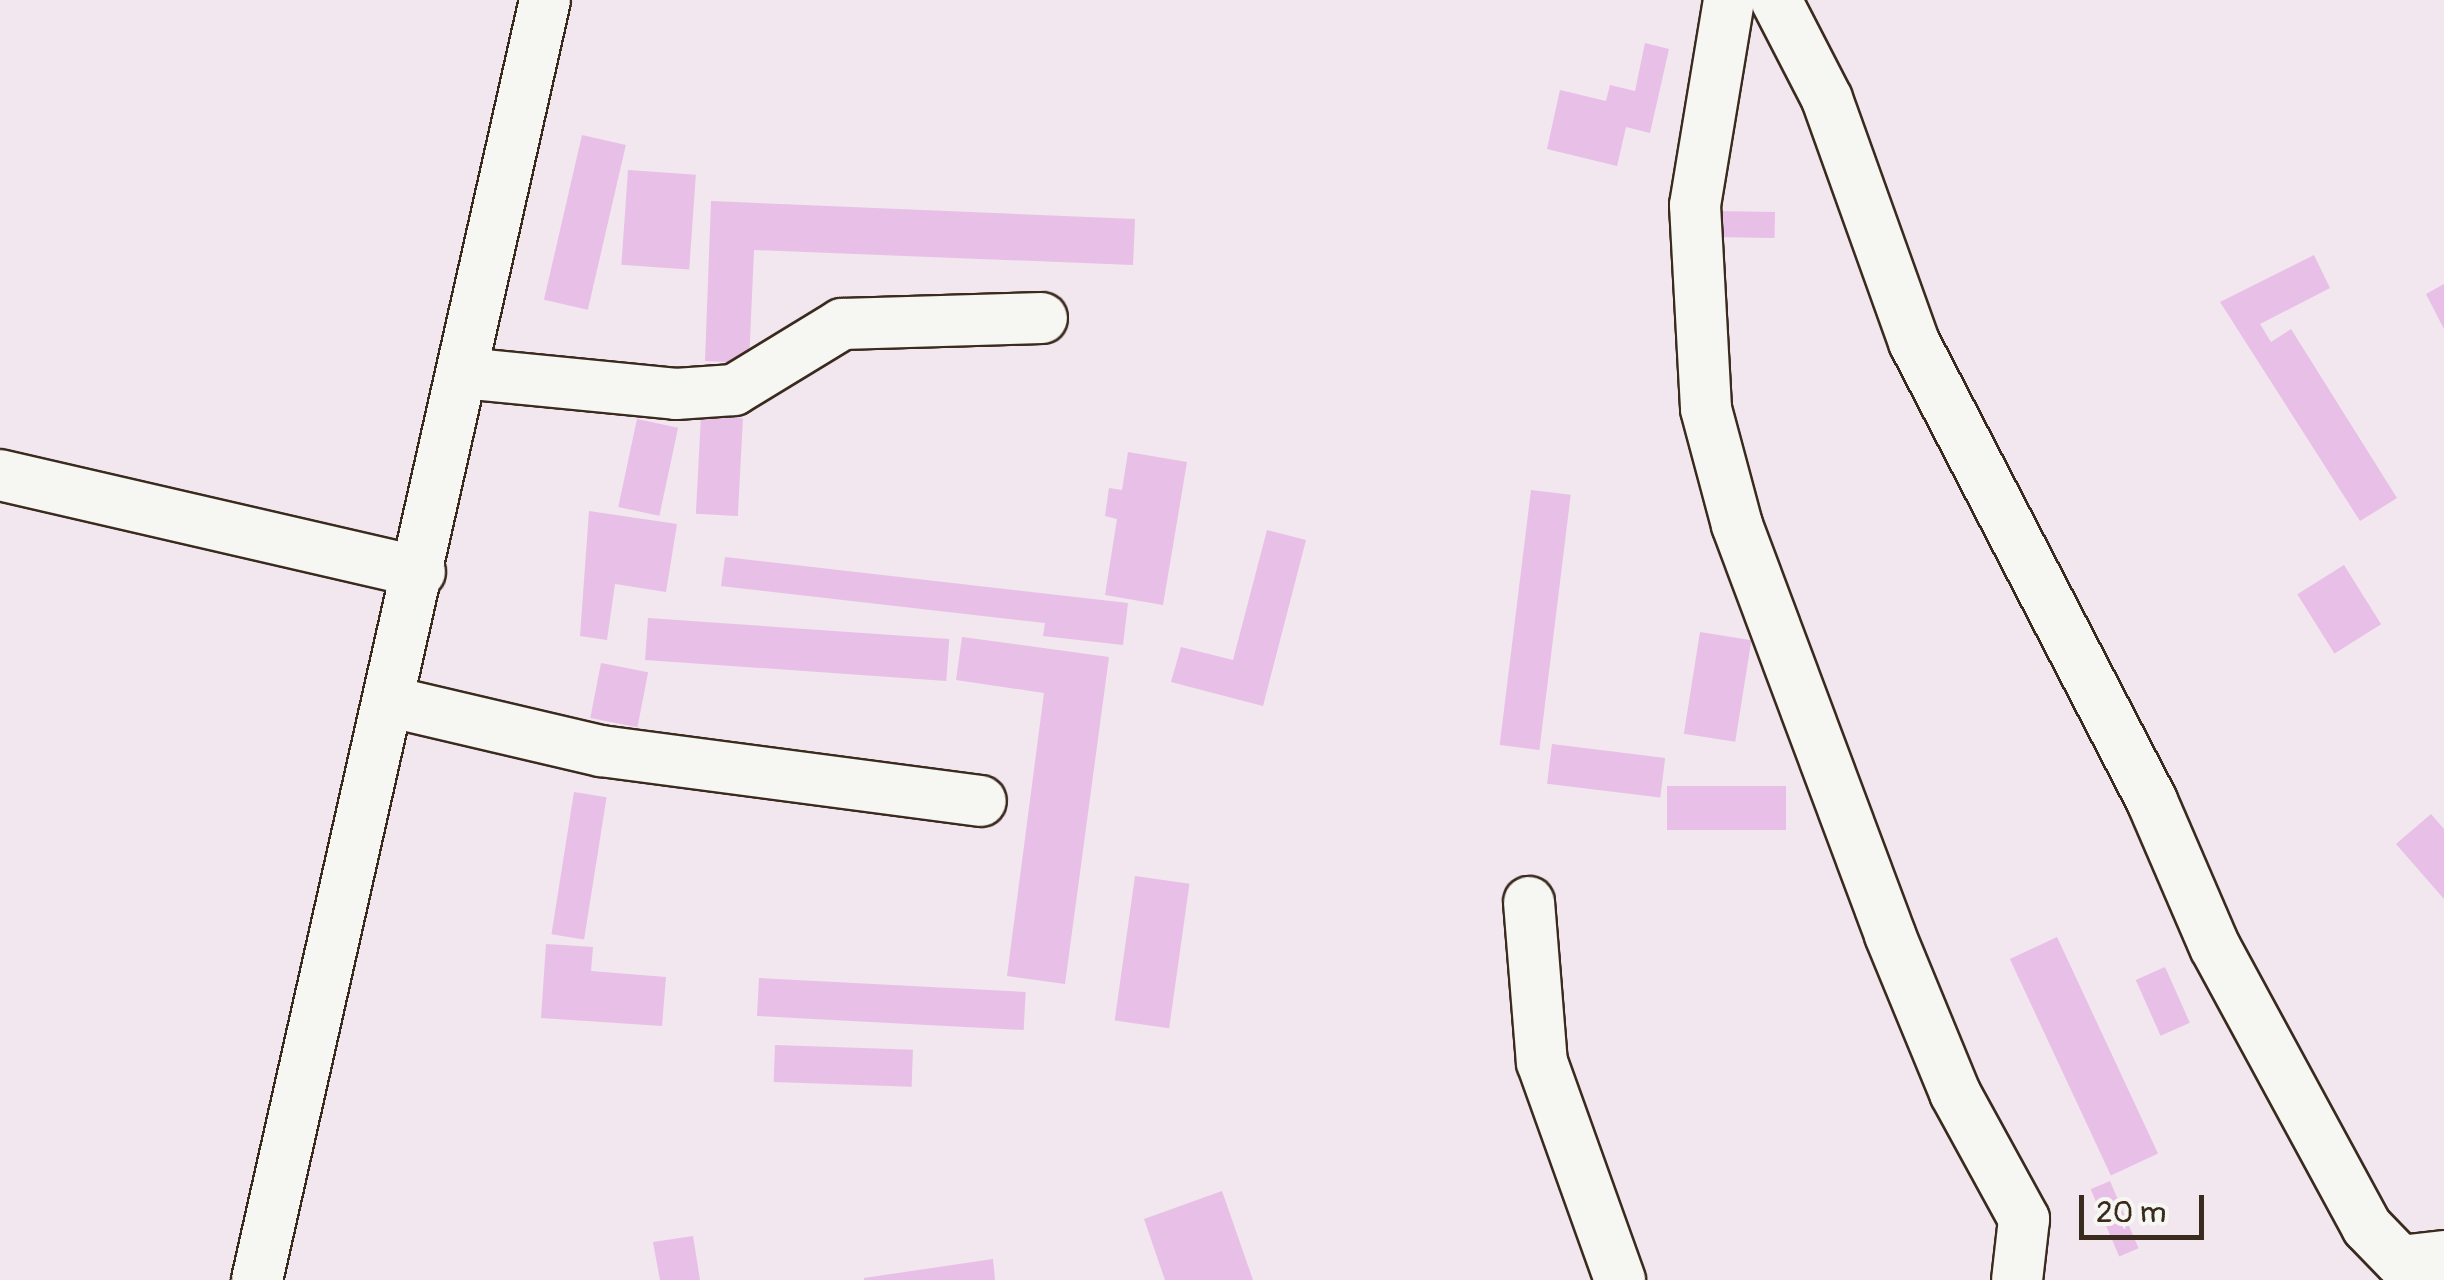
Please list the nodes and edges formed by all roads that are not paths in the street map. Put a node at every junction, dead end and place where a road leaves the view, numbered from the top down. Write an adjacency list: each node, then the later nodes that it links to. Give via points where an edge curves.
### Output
1 (545, 0): 5 (street)
2 (1728, 0): 14 (street, via 1695,205 1701,372 1737,525 1948,1075 2024,1219)
3 (1776, 0): 11 (street, via 1828,99 1914,342 2152,801 2214,947 2367,1227 2400,1260)
4 (1042, 318): 5 (street, via 842,324 734,390 676,394)
5 (463, 373): 7 (street)
6 (0, 475): 7 (street)
7 (420, 572): 8 (street)
8 (392, 702): 9 (street, via 601,751); 12 (street)
9 (981, 801)
10 (1529, 902): 13 (street, via 1542,1062)
11 (2444, 1256)
12 (257, 1280)
13 (1620, 1280)
14 (2017, 1280)

